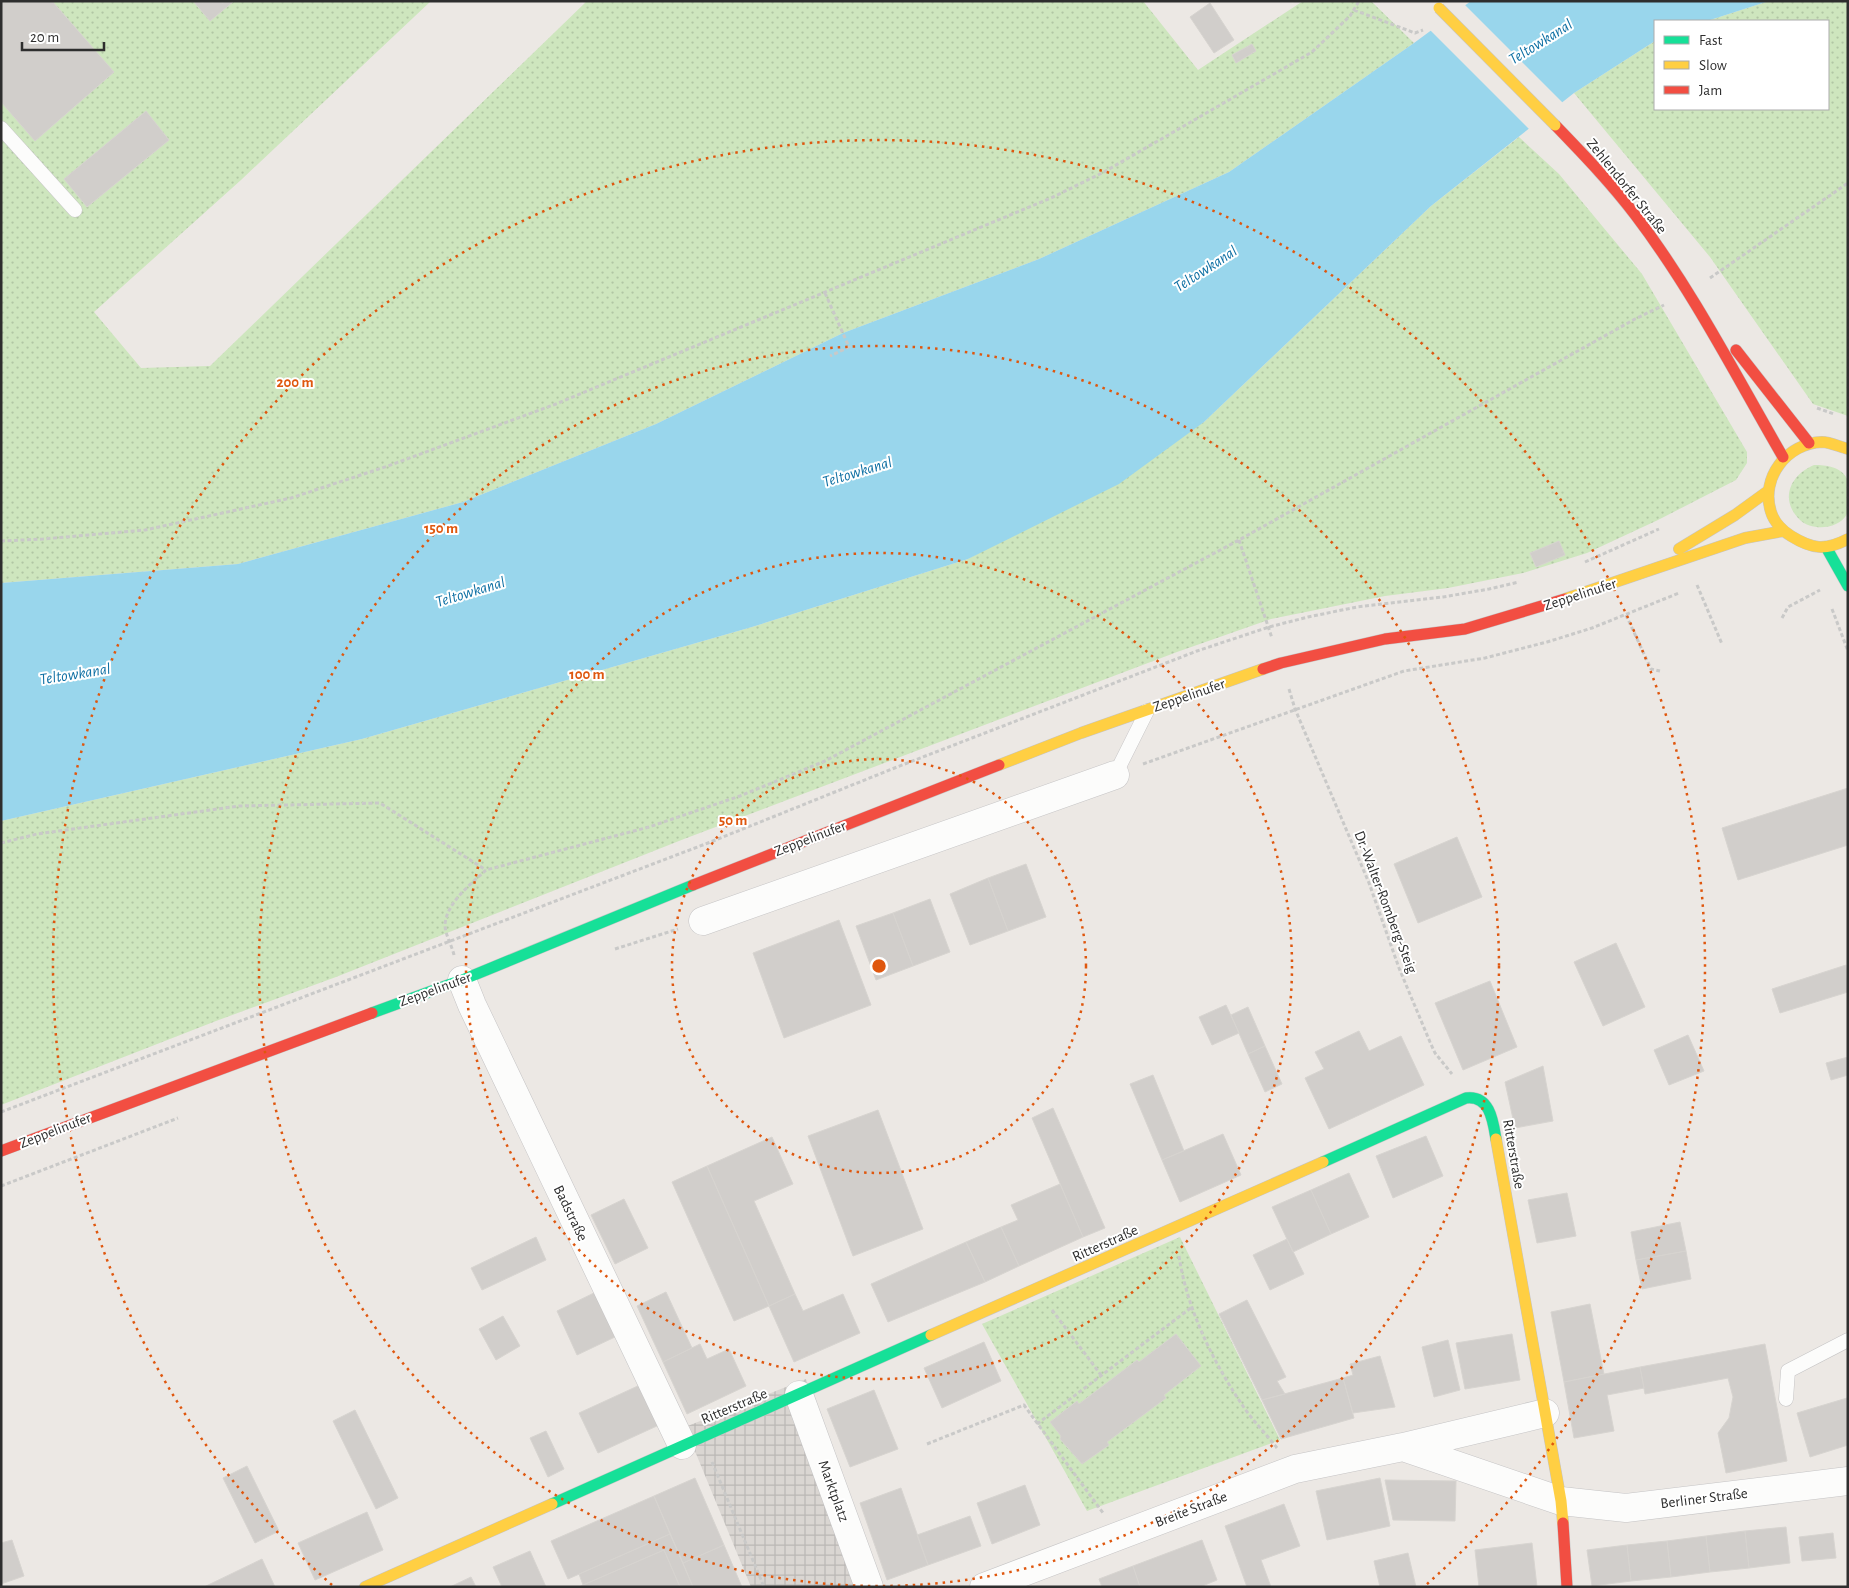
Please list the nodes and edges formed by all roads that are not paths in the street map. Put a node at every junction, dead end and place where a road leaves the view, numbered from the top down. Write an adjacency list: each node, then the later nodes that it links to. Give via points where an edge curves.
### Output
1 (1436, 5): 4 (main road, Zehlendorfer Straße, bridge, via 1598,170 1636,216)
2 (1, 128): 3 (lane)
3 (75, 210)
4 (1689, 293): 5 (main road, Zehlendorfer Straße); 7 (main road, Zehlendorfer Straße)
5 (1809, 443): 6 (main road, via 1838,444); 7 (main road)
6 (1848, 449)
7 (1783, 457): 8 (main road)
8 (1768, 491): 9 (main road, via 1774,520); 12 (main road, Zeppelinufer)
9 (1783, 531): 11 (main road, via 1795,541 1811,547); 12 (main road, Zeppelinufer, via 1746,538)
10 (1848, 539): 11 (main road)
11 (1826, 547): 13 (main road)
12 (1635, 576): 14 (main road, Zeppelinufer, via 1465,629 1385,639 1281,663)
13 (1848, 586)
14 (1148, 709): 15 (lane); 17 (main road, Zeppelinufer, via 727,871)
15 (1115, 775): 16 (street)
16 (703, 921)
17 (462, 980): 18 (main road, Zeppelinufer); 23 (street, Badstraße)
18 (1, 1151)
19 (1848, 1340): 21 (lane, via 1788,1371)
20 (799, 1395): 22 (main road, Ritterstraße, via 1473,1097 1488,1106 1492,1116); 23 (main road, Ritterstraße); 28 (street, Marktplatz)
21 (1786, 1399)
22 (1545, 1413): 24 (street, Breite Straße); 26 (main road, Ritterstraße)
23 (691, 1441): 27 (main road, Ritterstraße)
24 (1403, 1447): 26 (street); 29 (street, Breite Straße, via 1295,1469)
25 (1848, 1481): 26 (street, Berliner Straße, via 1626,1508)
26 (1560, 1501): 30 (main road, Ritterstraße)
27 (365, 1587)
28 (869, 1587)
29 (984, 1587)
30 (1567, 1587)

